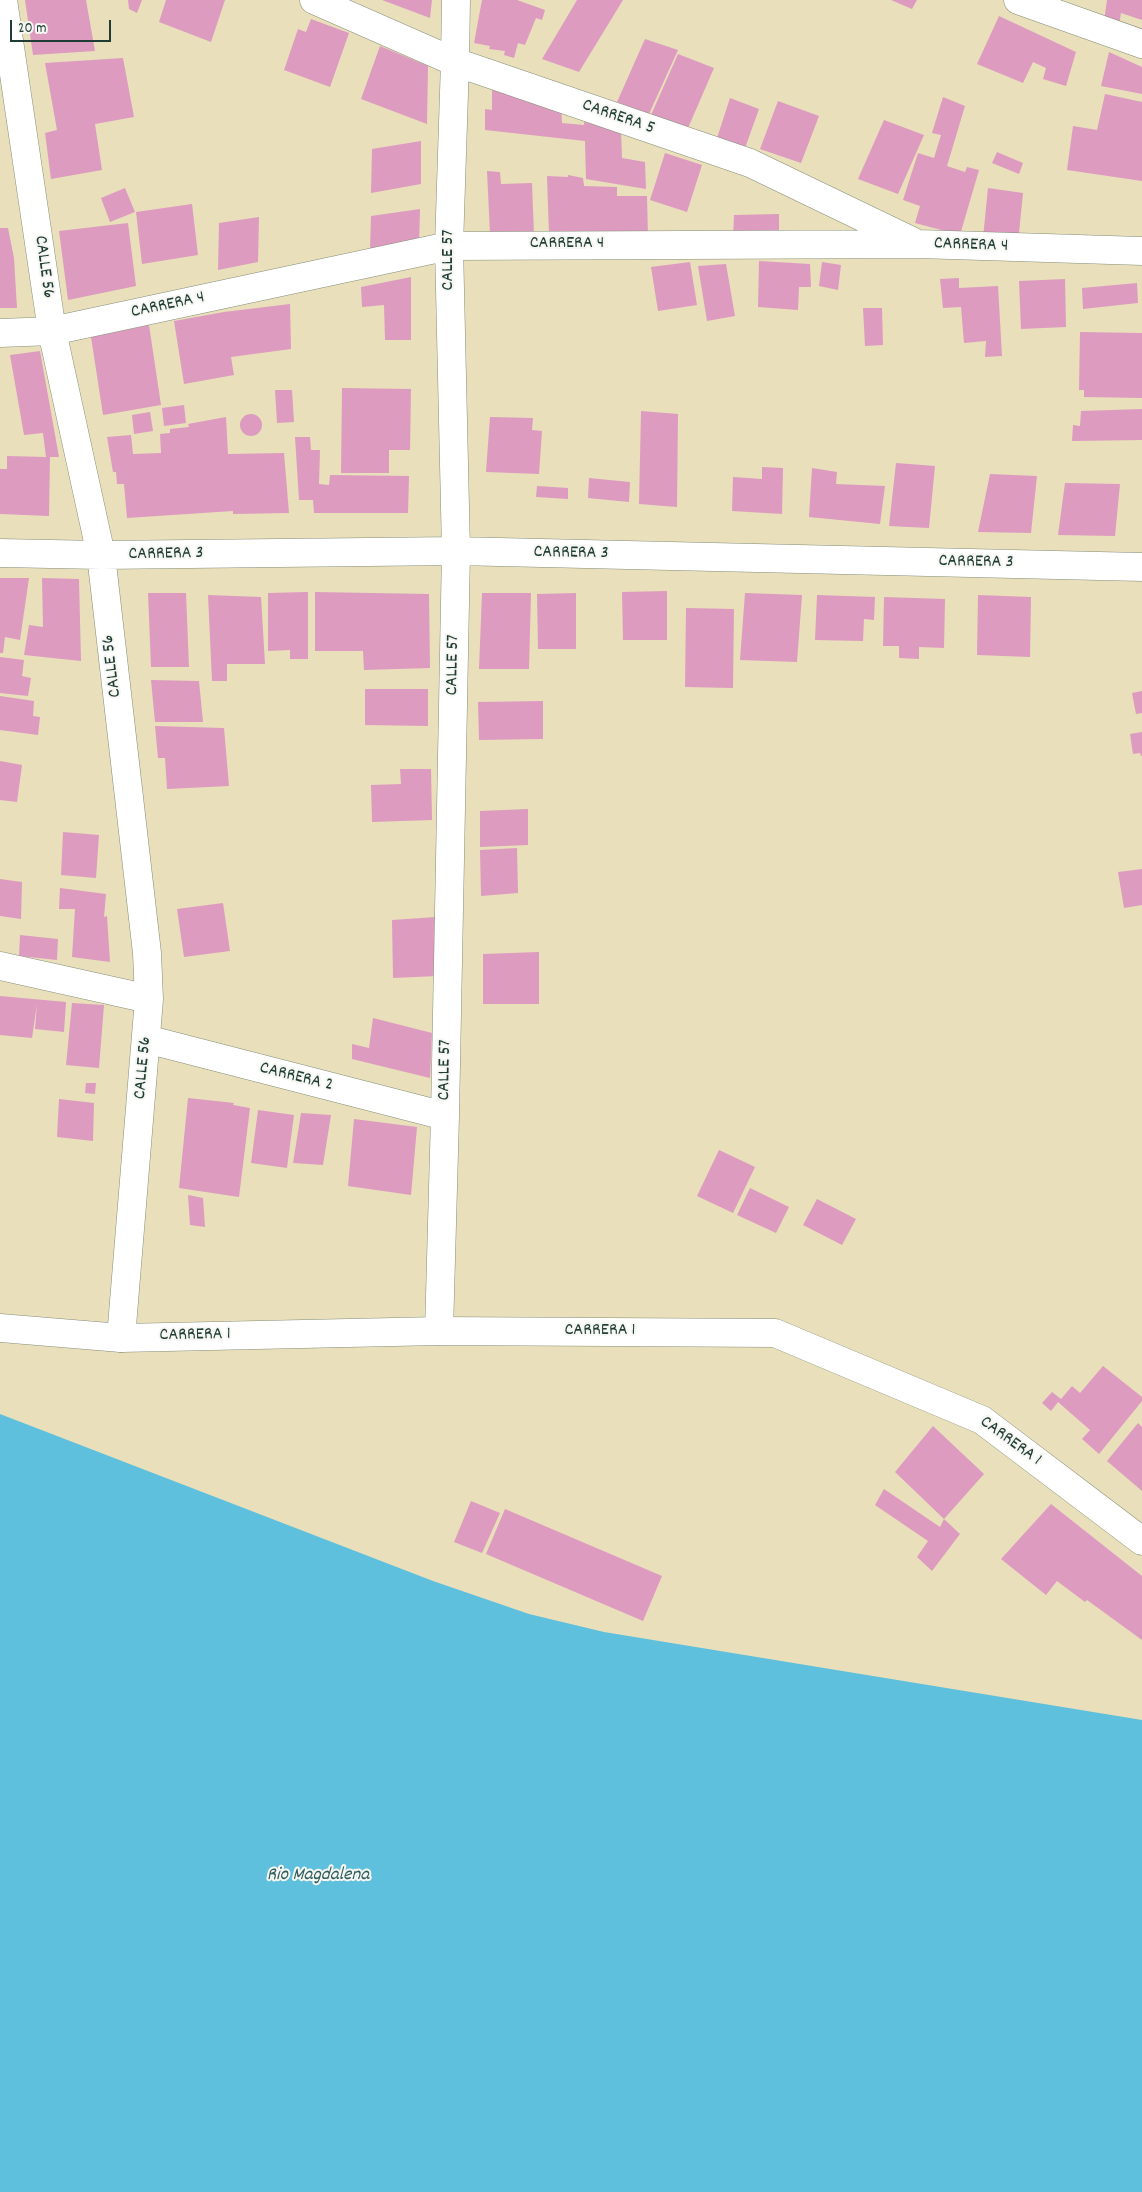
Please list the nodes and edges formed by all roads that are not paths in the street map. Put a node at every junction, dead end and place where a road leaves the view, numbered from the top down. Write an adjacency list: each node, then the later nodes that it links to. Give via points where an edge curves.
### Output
1 (3, 0): 10 (main road, CALLE 56)
2 (314, 0): 6 (main road, CARRERA 5)
3 (456, 0): 6 (main road, CALLE 57)
4 (1018, 0): 5 (main road)
5 (1142, 44)
6 (456, 62): 7 (main road, CARRERA 5, via 750,163); 8 (main road, CALLE 57)
7 (918, 244): 8 (main road, CARRERA 4); 9 (main road, CARRERA 4)
8 (448, 246): 10 (main road, CARRERA 4); 12 (main road, CALLE 57)
9 (1142, 251)
10 (52, 331): 11 (main road, CARRERA 4); 14 (main road, CALLE 56)
11 (0, 333)
12 (456, 551): 14 (main road, CARRERA 3); 15 (main road, CARRERA 3); 19 (main road, CALLE 57)
13 (0, 553): 14 (main road, CARRERA 3)
14 (100, 555): 17 (main road, CALLE 56)
15 (1142, 567)
16 (0, 966): 17 (main road)
17 (149, 999): 18 (main road, CALLE 56)
18 (146, 1039): 19 (main road, CARRERA 2); 22 (main road, CALLE 56)
19 (446, 1116): 21 (main road, CALLE 57)
20 (0, 1328): 22 (main road, CARRERA 1)
21 (439, 1331): 22 (main road, CARRERA 1); 23 (main road, CARRERA 1, via 775,1333 982,1420)
22 (121, 1338)
23 (1142, 1541)

